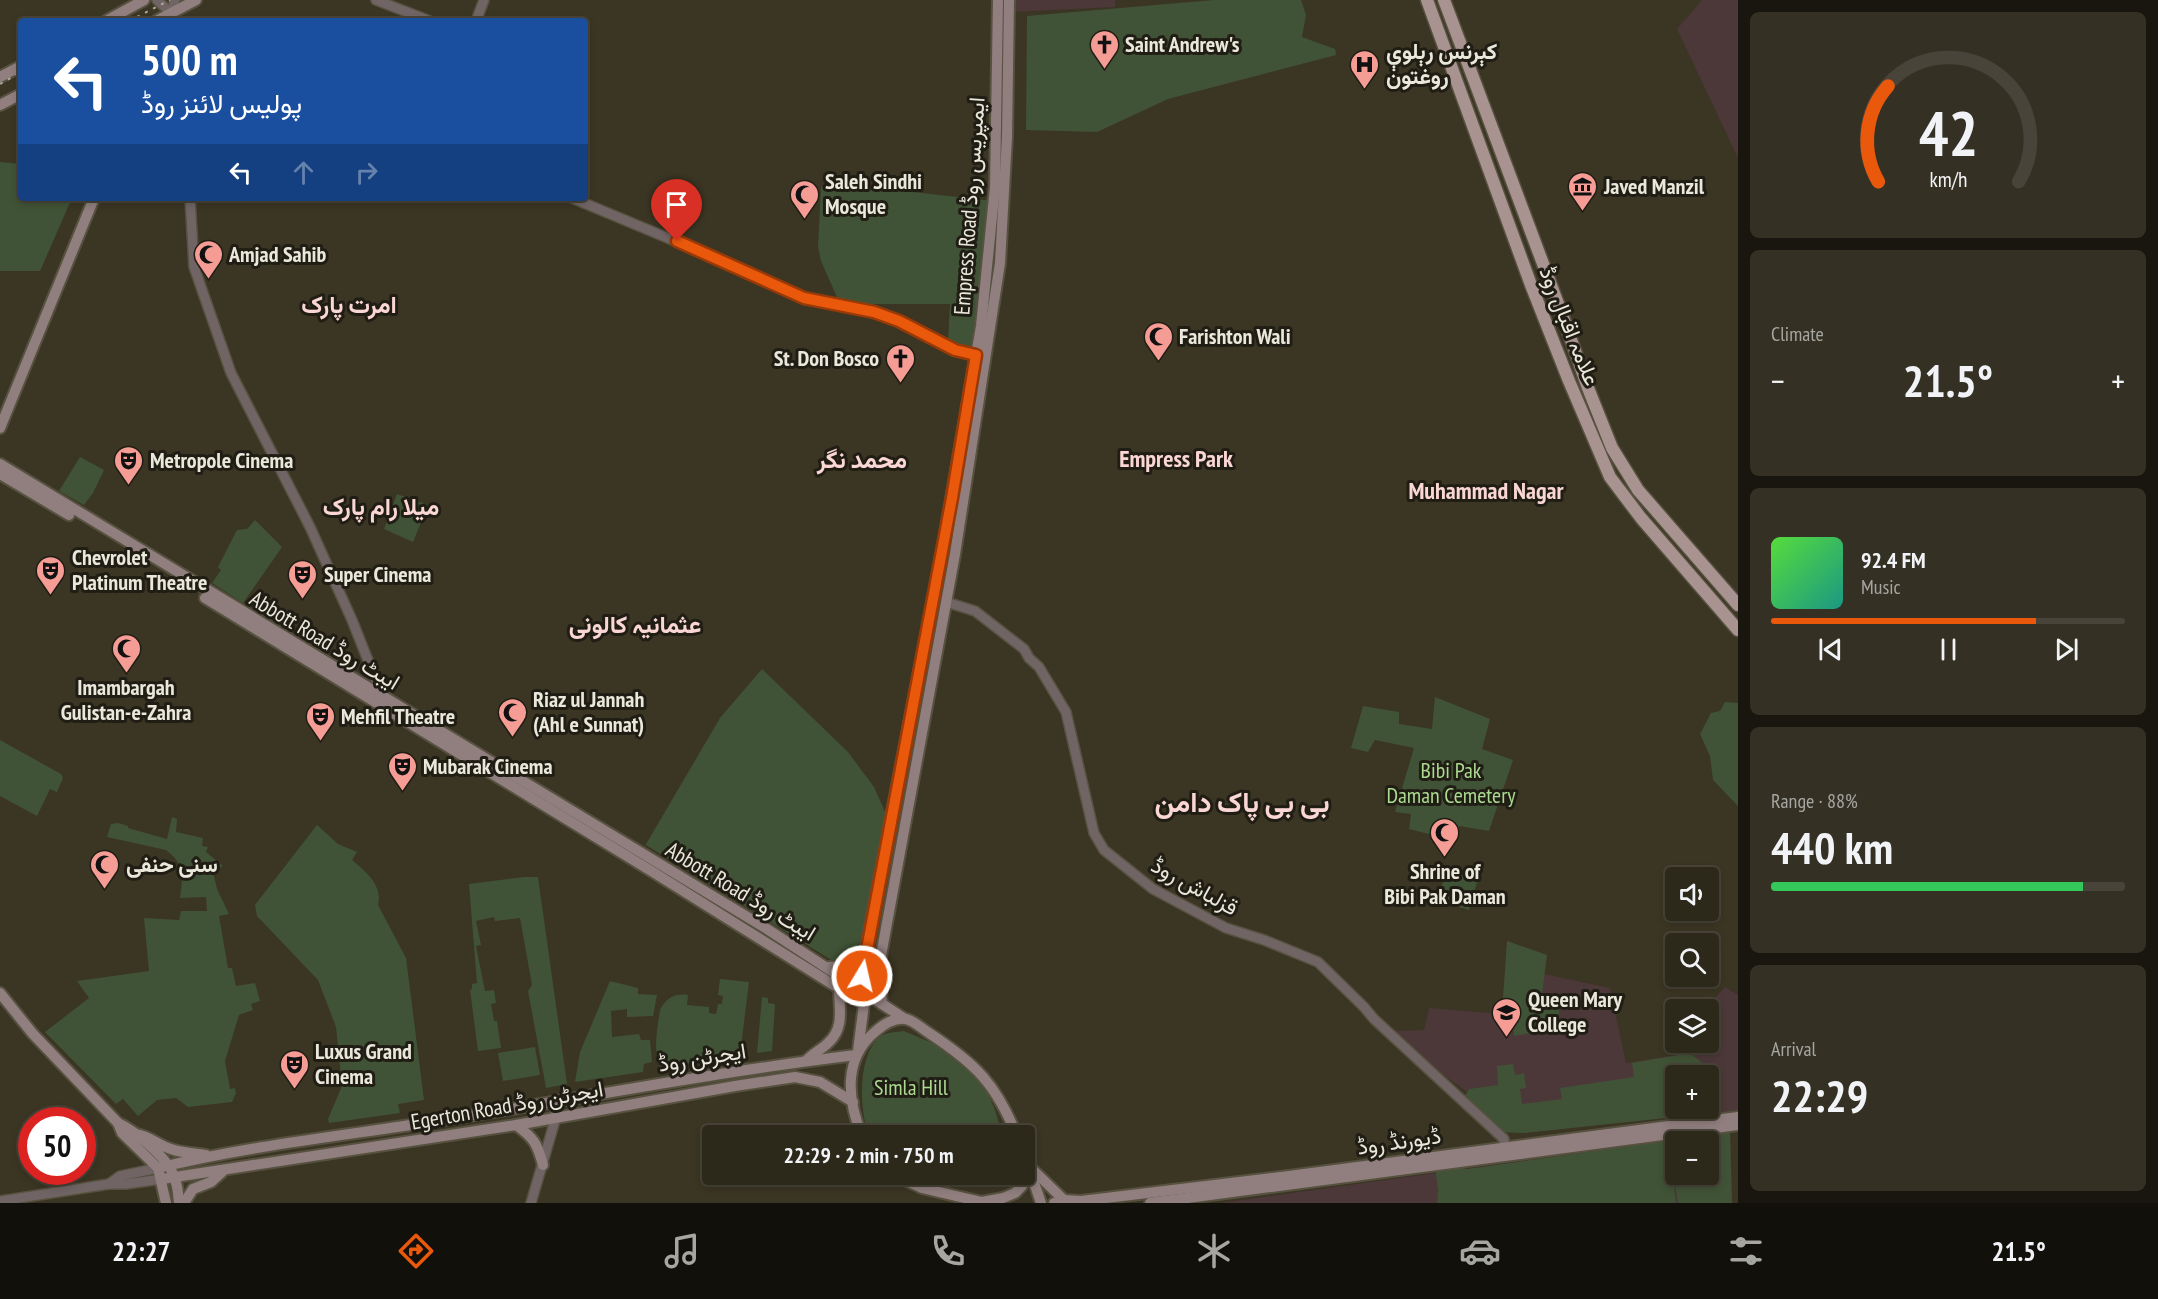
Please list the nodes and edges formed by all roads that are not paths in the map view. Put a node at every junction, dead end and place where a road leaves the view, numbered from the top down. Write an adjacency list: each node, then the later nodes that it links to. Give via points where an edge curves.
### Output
1 (144, 0): 11 (main road)
2 (157, 0): 12 (street)
3 (175, 0): 12 (street)
4 (196, 0): 12 (main road)
5 (376, 0): 13 (street)
6 (484, 0): 14 (street)
7 (998, 0): 22 (main road, Empress Road ایمپریس روڈ, via 995,187)
8 (1009, 0): 22 (main road, Empress Road ایمپریس روڈ, via 1000,263)
9 (1427, 0): 28 (main road, علامہ اقبال روڈ, via 1531,285 1610,477)
10 (1444, 0): 27 (main road, علامہ اقبال روڈ, via 1612,448 1638,490)
11 (111, 18)
12 (170, 18)
13 (422, 18)
14 (477, 18)
15 (18, 68): 16 (main road)
16 (0, 77)
17 (18, 96): 18 (main road)
18 (0, 105)
19 (93, 201): 23 (main road)
20 (190, 201): 29 (street, via 194,267 231,373 310,527 352,620 377,683)
21 (579, 201): 22 (street, via 804,298 874,312 955,350)
22 (981, 356): 26 (main road, Empress Road ایمپریس روڈ); 31 (main road, Empress Road ایمپریس روڈ)
23 (0, 428)
24 (0, 464): 29 (main road, Abbott Road ایبٹ روڈ)
25 (0, 474): 29 (main road, Abbott Road ایبٹ روڈ)
26 (946, 602): 38 (main road, Empress Road ایمپریس روڈ, via 882,950); 53 (street, قزلباش روڈ, via 975,611 1024,649 1039,667 1066,712 1094,833 1104,850 1153,889 1226,928 1318,963 1504,1139)
27 (1738, 605)
28 (1738, 630)
29 (374, 696): 30 (main road, Abbott Road ایبٹ روڈ)
30 (635, 856): 32 (main road, Abbott Road ایبٹ روڈ); 34 (main road, Abbott Road ایبٹ روڈ)
31 (865, 957): 32 (main road, via 845,966); 33 (main road, Empress Road ایمپریس روڈ)
32 (827, 967): 33 (main road, Abbott Road ایبٹ روڈ)
33 (859, 984): 36 (main road); 37 (main road, Empress Road ایمپریس روڈ); 38 (main road, Abbott Road ایبٹ روڈ)
34 (839, 989): 36 (main road, Abbott Road ایبٹ روڈ); 39 (main road)
35 (0, 993): 47 (main road, via 33,1034)
36 (851, 996): 37 (main road, Abbott Road ایبٹ روڈ); 39 (main road)
37 (864, 1004): 41 (main road, Empress Road ایمپریس روڈ)
38 (882, 1004): 40 (main road, Abbott Road ایبٹ روڈ)
39 (842, 1015): 42 (main road, via 830,1042)
40 (905, 1019): 41 (main road, via 884,1025); 50 (main road, via 987,1079)
41 (857, 1053): 42 (main road, ایجرٹن روڈ); 44 (main road, via 851,1074)
42 (806, 1061): 43 (main road, ایجرٹن روڈ)
43 (554, 1102): 45 (street); 54 (main road, Egerton Road ایجرٹن روڈ)
44 (853, 1102): 45 (main road, Egerton Road ایجرٹن روڈ, via 820,1082 795,1077); 49 (main road)
45 (556, 1117): 48 (main road, Egerton Road ایجرٹن روڈ); 55 (street)
46 (1738, 1117): 53 (main road, ڈیورنڈ روڈ)
47 (118, 1123): 52 (main road); 56 (main road, via 122,1133)
48 (516, 1125): 55 (main road, via 537,1144); 57 (main road, Egerton Road ایجرٹن روڈ)
49 (859, 1125)
50 (1012, 1125)
51 (1738, 1125): 73 (main road, ڈیورنڈ روڈ)
52 (135, 1134): 54 (main road, via 148,1136 177,1151); 56 (main road)
53 (1504, 1147): 67 (main road, ڈیورنڈ روڈ)
54 (216, 1156): 56 (main road, Egerton Road ایجرٹن روڈ)
55 (543, 1165): 71 (street)
56 (163, 1167): 59 (main road); 60 (main road); 62 (street, via 120,1176)
57 (222, 1171): 59 (main road, Egerton Road ایجرٹن روڈ); 70 (main road, via 211,1182 193,1189)
58 (1035, 1173): 67 (main road, ڈیورنڈ روڈ)
59 (175, 1178): 60 (main road, Egerton Road ایجرٹن روڈ); 69 (main road)
60 (162, 1179): 62 (street); 68 (main road)
61 (1035, 1183): 72 (main road)
62 (109, 1184): 65 (street)
63 (916, 1185): 66 (main road)
64 (1022, 1185): 66 (main road, via 1015,1193)
65 (0, 1201)
66 (984, 1202)
67 (1059, 1202)
68 (166, 1203)
69 (179, 1203)
70 (184, 1203)
71 (531, 1203)
72 (1041, 1203)
73 (1150, 1203)

